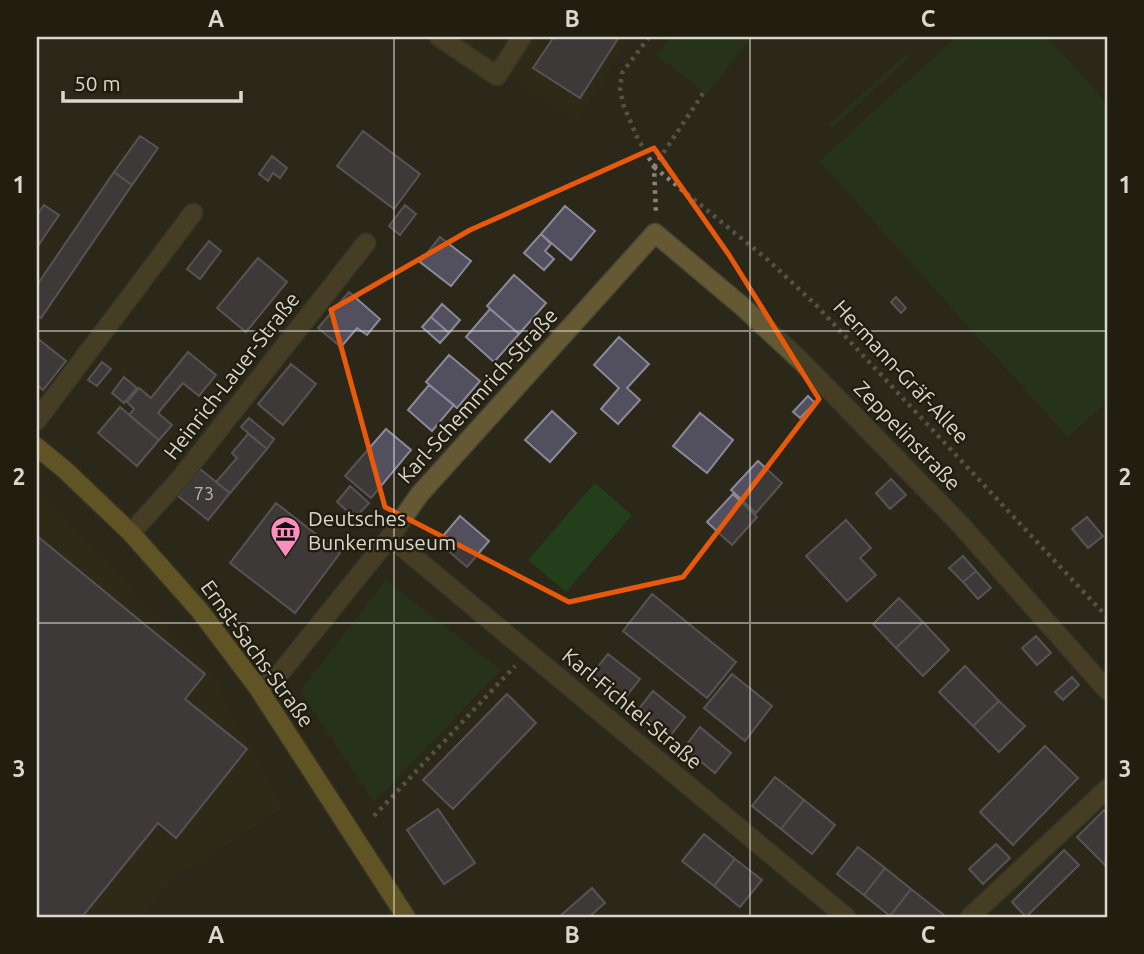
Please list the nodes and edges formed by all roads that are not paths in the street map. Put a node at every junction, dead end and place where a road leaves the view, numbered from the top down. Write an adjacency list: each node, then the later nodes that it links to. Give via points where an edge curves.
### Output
1 (439, 37): 2 (street, via 497,76)
2 (522, 37)
3 (193, 213): 6 (street)
4 (655, 233): 9 (street, Karl-Schemmrich-Straße, via 419,495); 11 (street, Zeppelinstraße, via 809,370 959,523)
5 (366, 243): 8 (street, Heinrich-Lauer-Straße, via 179,480)
6 (37, 420)
7 (37, 447): 8 (main road, Ernst-Sachs-Straße)
8 (131, 533): 10 (main road, Ernst-Sachs-Straße, via 200,611)
9 (390, 537): 10 (street, Karl-Schemmrich-Straße, via 281,672); 14 (street, Karl-Fichtel-Straße)
10 (258, 688): 13 (main road, Ernst-Sachs-Straße)
11 (1107, 690)
12 (1107, 789): 15 (street)
13 (406, 917)
14 (846, 917)
15 (970, 917)

